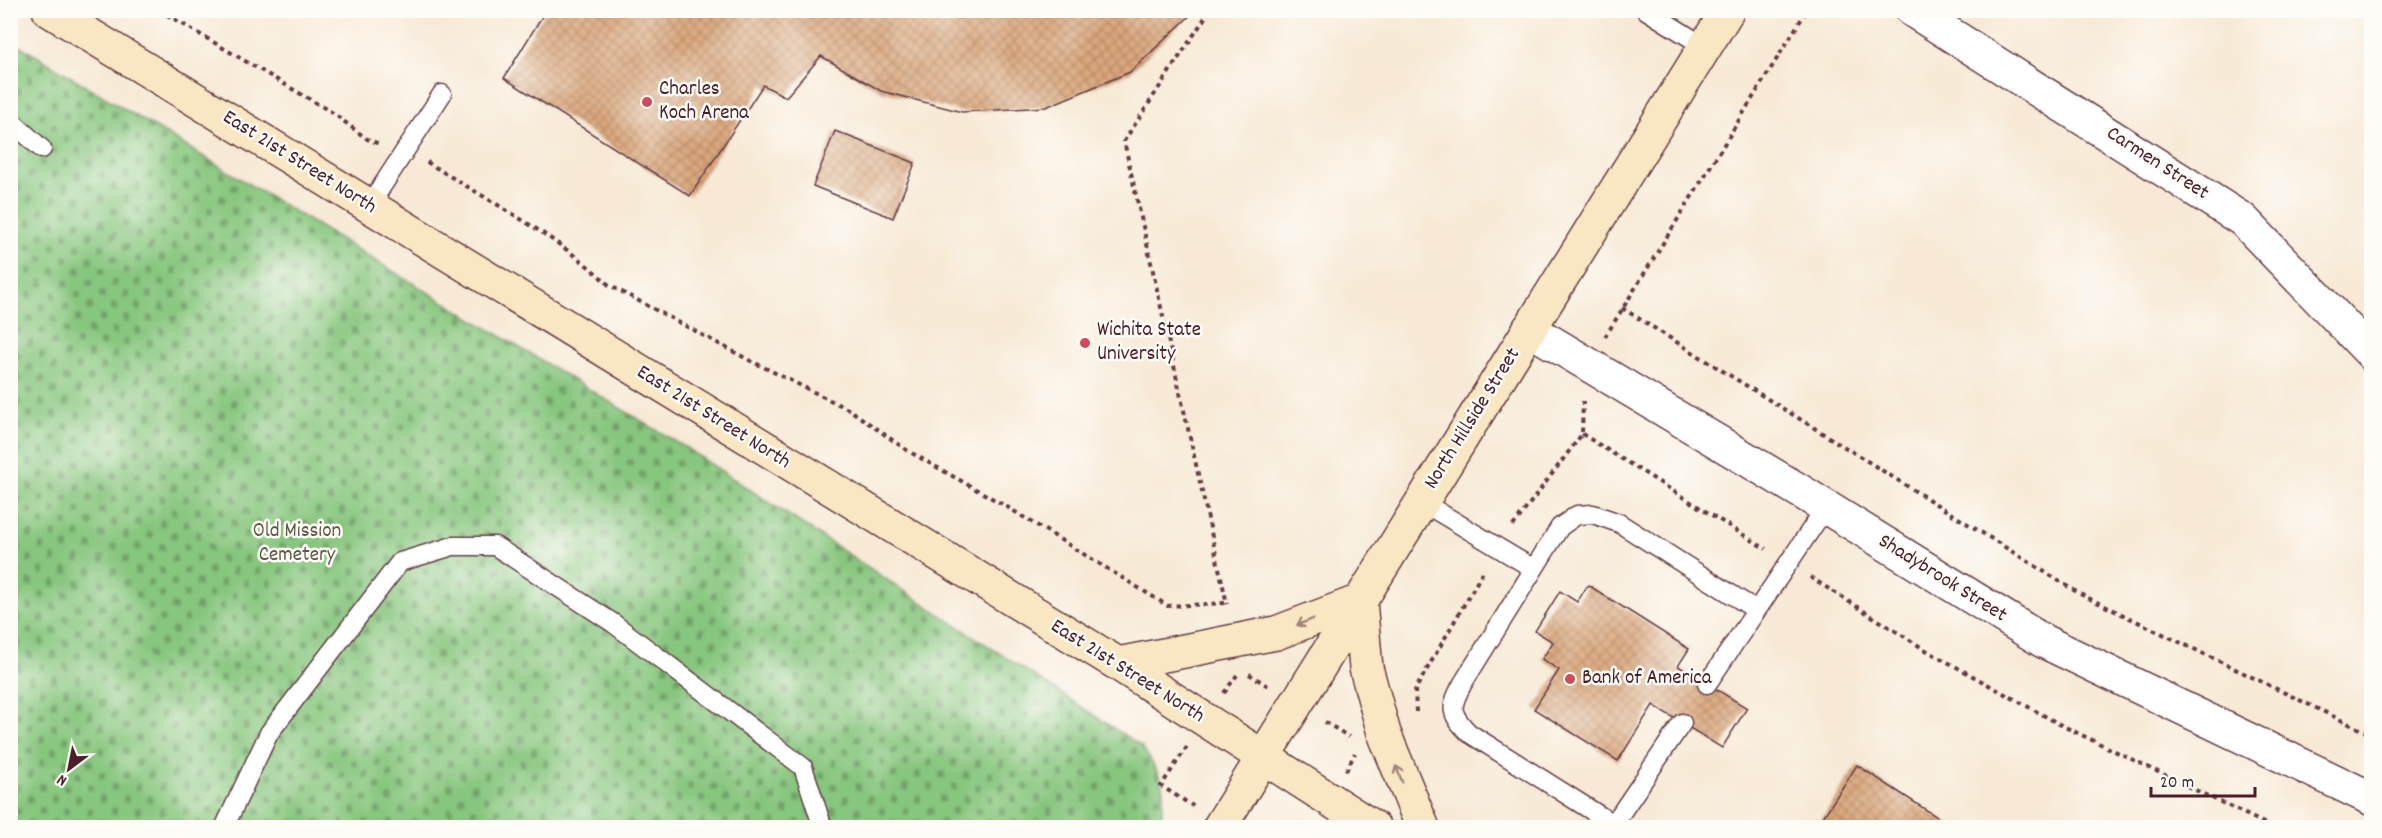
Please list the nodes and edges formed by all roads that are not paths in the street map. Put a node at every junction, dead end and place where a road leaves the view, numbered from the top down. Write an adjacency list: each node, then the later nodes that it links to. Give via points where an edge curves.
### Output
1 (50, 10): 9 (main road, East 21st Street North)
2 (1646, 10): 5 (lane)
3 (1728, 10): 5 (main road, North Hillside Street)
4 (1912, 10): 11 (street, Carmen Street, via 2243,220)
5 (1705, 47): 10 (main road, North Hillside Street)
6 (442, 94): 9 (lane)
7 (10, 120): 8 (lane)
8 (42, 149)
9 (369, 206): 17 (main road, East 21st Street North)
10 (1529, 329): 12 (main road, North Hillside Street); 13 (street, Shadybrook Street)
11 (2372, 354)
12 (1422, 502): 14 (lane); 15 (main road, North Hillside Street)
13 (1826, 507): 16 (lane); 21 (street, Shadybrook Street, via 2043,641)
14 (1534, 569): 16 (lane, via 1560,527 1576,515 1593,514 1619,523); 22 (lane, via 1452,702 1455,719 1469,733)
15 (1360, 601): 17 (main road, one-way to 17, via 1276,633); 20 (main road, North Hillside Street); 27 (main road, one-way to 15, via 1400,776 1366,668)
16 (1756, 610): 18 (lane)
17 (1118, 664): 20 (main road, East 21st Street North)
18 (1707, 684)
19 (1682, 723): 22 (lane)
20 (1263, 756): 25 (main road, North Hillside Street); 26 (main road, East 21st Street North)
21 (2372, 799)
22 (1612, 826)
23 (224, 828): 24 (lane, via 269,733 400,562 453,546 495,546 614,623 803,767)
24 (823, 828)
25 (1219, 828)
26 (1374, 828)
27 (1423, 828)

